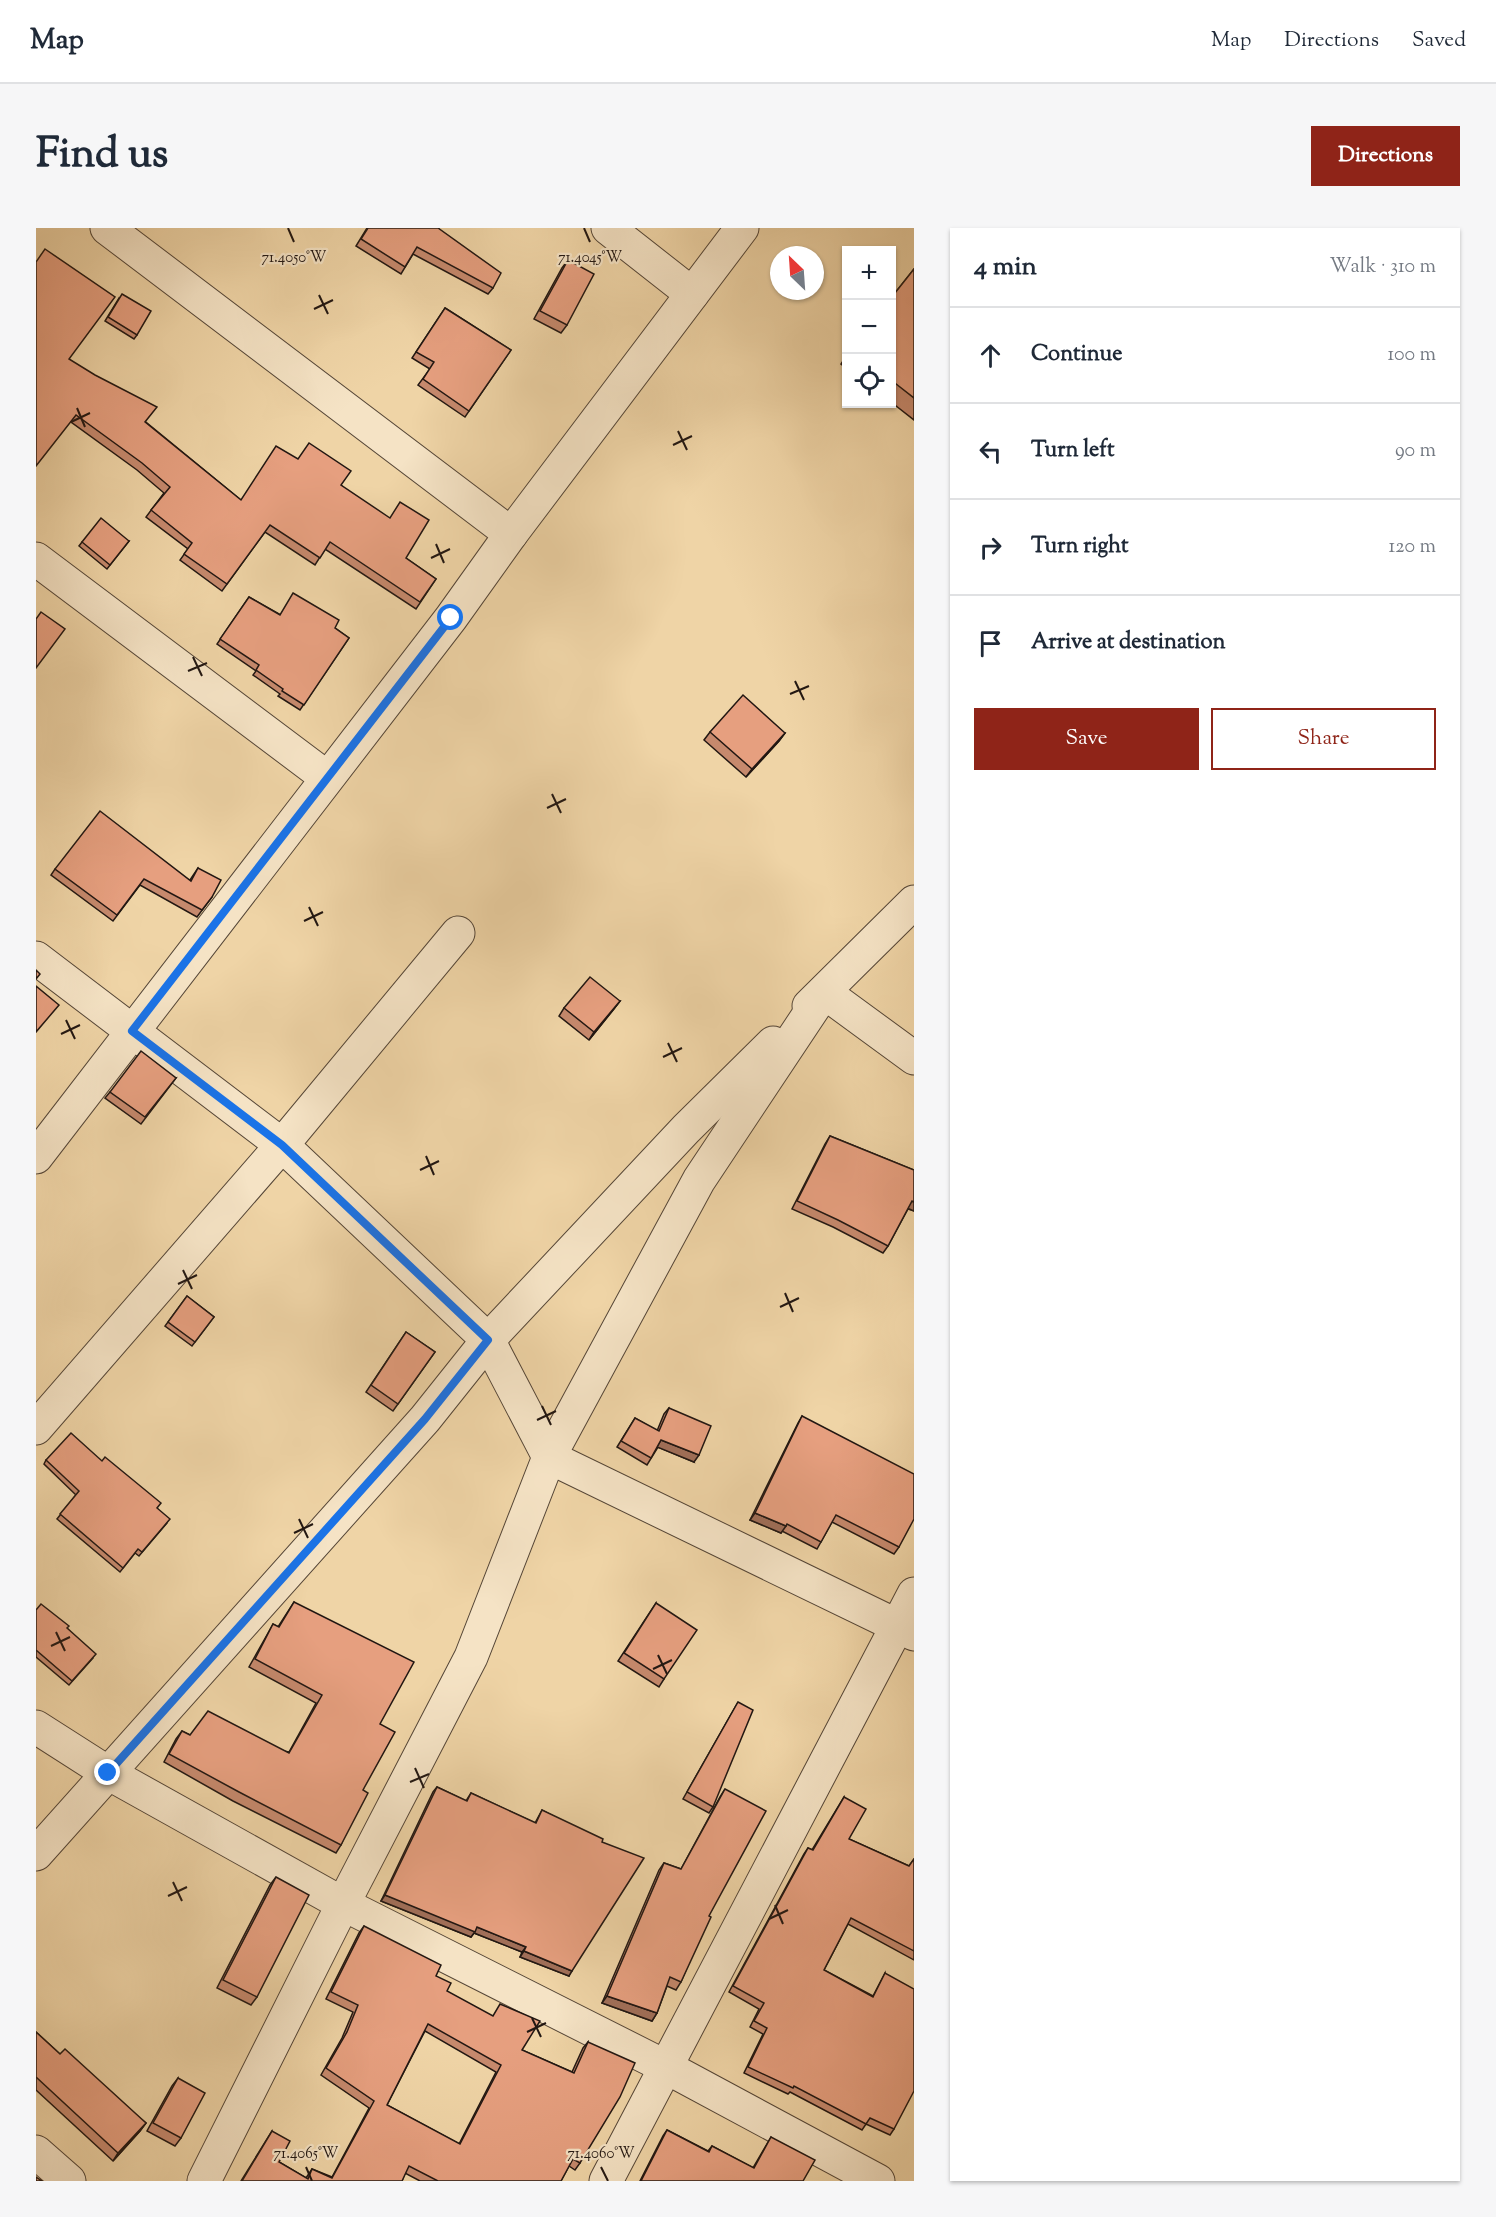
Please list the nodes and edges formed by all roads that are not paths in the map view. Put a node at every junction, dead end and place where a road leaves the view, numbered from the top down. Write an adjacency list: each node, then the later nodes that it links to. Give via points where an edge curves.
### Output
1 (107, 228): 5 (street)
2 (608, 228): 4 (street)
3 (742, 228): 4 (street)
4 (692, 294): 5 (street)
5 (511, 534): 7 (street, via 451,618)
6 (36, 559): 7 (street)
7 (326, 777): 12 (street)
8 (914, 902): 11 (street)
9 (458, 933): 14 (street)
10 (36, 958): 12 (street)
11 (824, 992): 13 (street); 16 (street, via 686,1129); 18 (street, via 699,1180)
12 (132, 1031): 14 (street); 15 (street)
13 (914, 1058)
14 (282, 1145): 16 (street); 17 (street)
15 (36, 1157)
16 (488, 1340): 18 (street); 22 (street, via 425,1419)
17 (36, 1428)
18 (549, 1457): 20 (street); 24 (street, via 471,1657)
19 (914, 1594): 20 (street)
20 (906, 1630): 25 (street)
21 (36, 1727): 22 (street)
22 (108, 1773): 23 (street); 24 (street)
23 (36, 1854)
24 (343, 1904): 25 (street); 28 (street)
25 (666, 2067): 29 (street); 30 (street)
26 (36, 2152): 27 (street)
27 (69, 2181)
28 (204, 2181)
29 (606, 2181)
30 (878, 2181)

